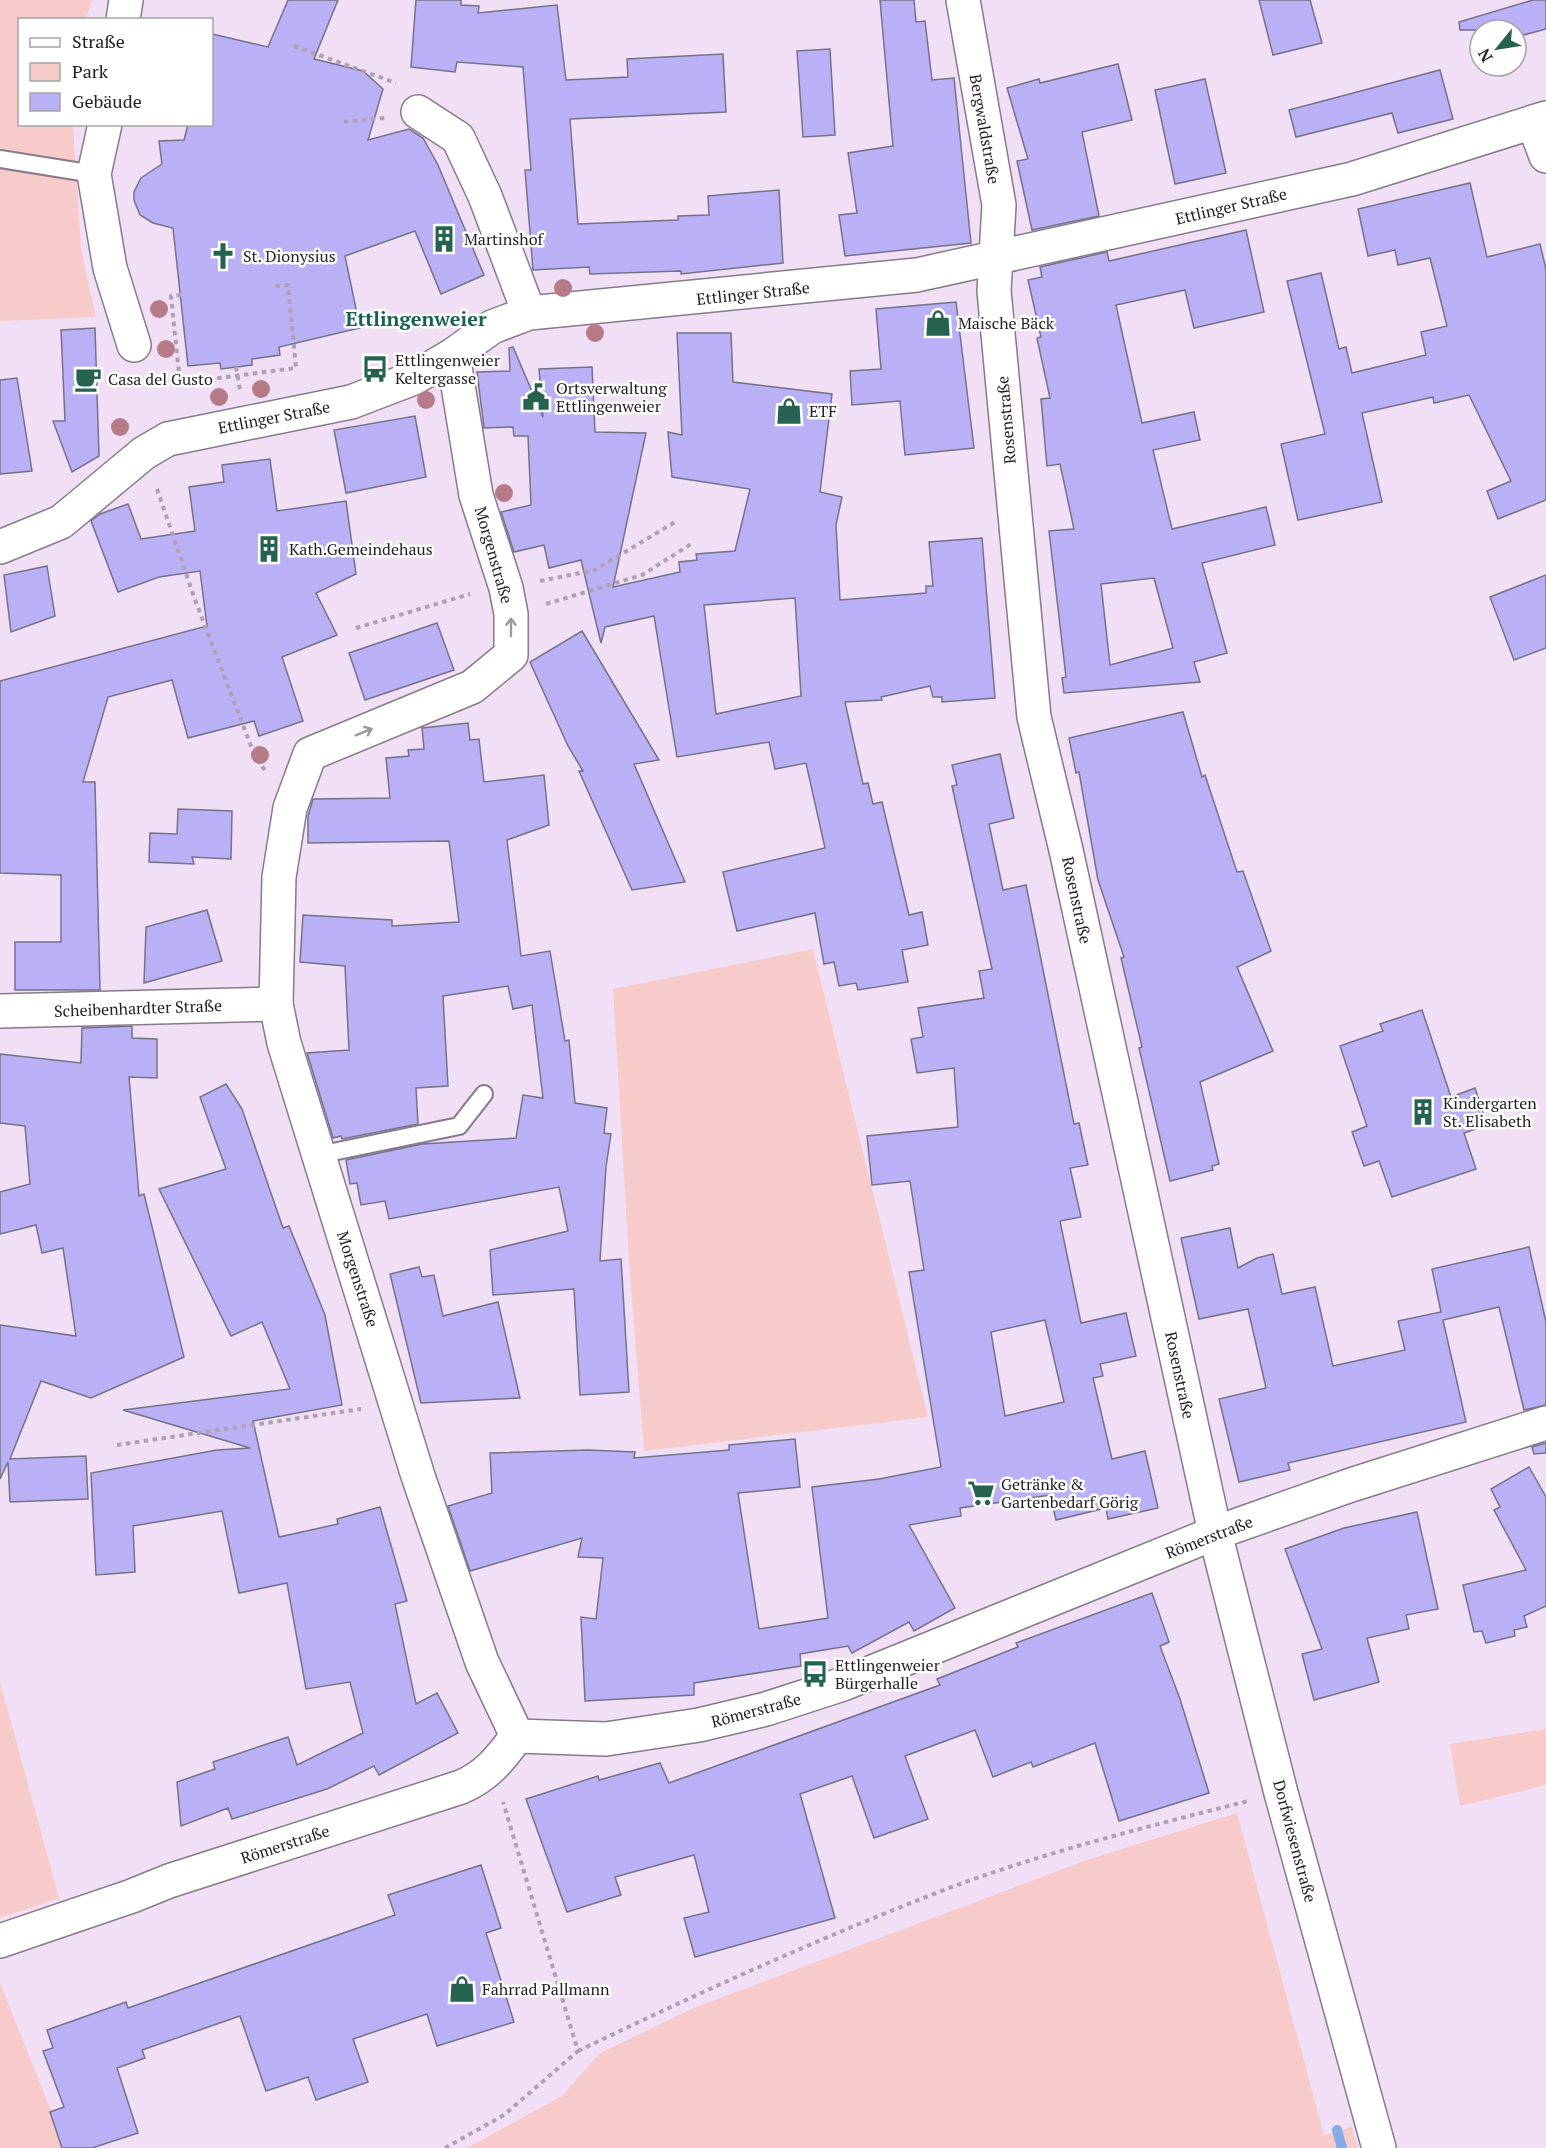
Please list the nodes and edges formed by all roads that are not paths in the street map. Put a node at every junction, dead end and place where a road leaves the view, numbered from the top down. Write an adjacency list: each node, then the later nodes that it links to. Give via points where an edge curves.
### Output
1 (126, 0): 3 (street)
2 (963, 0): 10 (street, Bergwaldstraße, via 999,205)
3 (123, 18)
4 (418, 112): 11 (street, via 458,138 486,196)
5 (1540, 120): 7 (street); 10 (street, Ettlinger Straße, via 1352,178)
6 (105, 126): 9 (street)
7 (1546, 156)
8 (0, 159): 9 (lane)
9 (94, 174): 12 (street, via 110,268)
10 (997, 258): 11 (street, Ettlinger Straße, via 917,275); 20 (street, Rosenstraße, via 994,291 1034,717)
11 (529, 313): 13 (street, Ettlinger Straße, via 492,327)
12 (135, 345)
13 (453, 356): 14 (street, Ettlinger Straße, via 414,378 351,402 179,435 144,453 61,522); 15 (street, Morgenstraße, one-way to 13, via 279,877 290,808 310,754 472,687 511,655 511,614 506,588 476,495)
14 (0, 547)
15 (276, 1004): 16 (street, Scheibenhardter Straße); 18 (street, Morgenstraße)
16 (0, 1011)
17 (484, 1094): 18 (lane, via 459,1126)
18 (318, 1155): 21 (street, Morgenstraße, via 418,1476 482,1662)
19 (1546, 1423): 20 (street, Römerstraße)
20 (1215, 1533): 21 (street, Römerstraße, via 843,1684 766,1709 699,1725 606,1738); 23 (street, Dorfwiesenstraße)
21 (517, 1736): 22 (street, Römerstraße, via 492,1769 461,1787 169,1881)
22 (0, 1941)
23 (1378, 2148)

